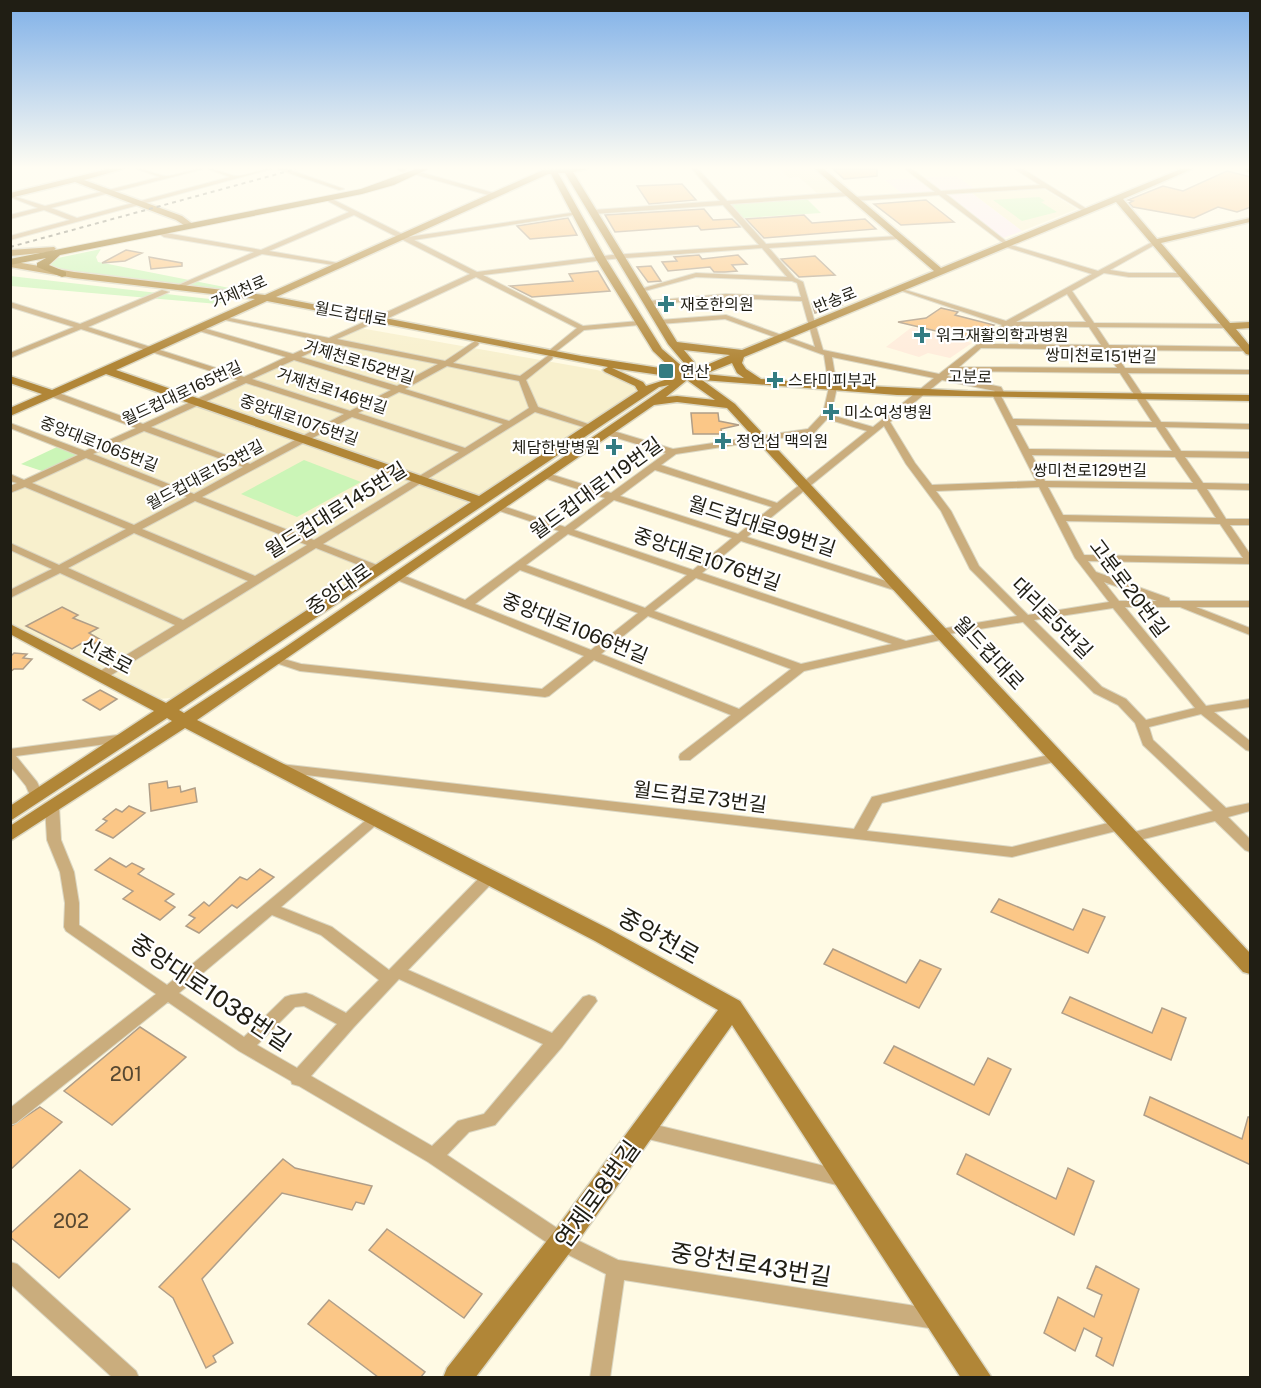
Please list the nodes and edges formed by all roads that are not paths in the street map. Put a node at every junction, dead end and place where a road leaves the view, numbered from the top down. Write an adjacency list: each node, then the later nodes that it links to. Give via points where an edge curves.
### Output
1 (25, 234): 18 (street)
2 (131, 234): 25 (main road)
3 (145, 234): 23 (main road)
4 (162, 234): 24 (street)
5 (304, 234): 24 (street)
6 (397, 234): 19 (street)
7 (414, 234): 19 (main road, 거제천로)
8 (435, 234): 19 (street)
9 (588, 234): 27 (main road)
10 (604, 234): 26 (main road)
11 (753, 234): 22 (street)
12 (893, 234): 17 (main road)
13 (992, 234): 21 (street)
14 (1034, 234): 21 (main road, 반송로)
15 (1149, 234): 20 (main road)
16 (1192, 234): 20 (main road)
17 (897, 237): 22 (street); 30 (main road)
18 (10, 238)
19 (405, 238): 29 (main road, 거제천로); 34 (street)
20 (1156, 242): 31 (street); 35 (main road)
21 (1006, 245): 30 (main road, 반송로); 31 (street)
22 (764, 246): 26 (street); 37 (street)
23 (76, 248): 28 (main road); 33 (main road, via 41,265)
24 (261, 252): 29 (street); 38 (street)
25 (10, 255)
26 (615, 257): 27 (street); 40 (main road)
27 (601, 259): 34 (street); 53 (main road)
28 (10, 263): 33 (main road, 월드컵대로)
29 (338, 265): 45 (main road, 거제천로)
30 (940, 272): 39 (main road, 반송로)
31 (1101, 272): 35 (street); 41 (street)
32 (10, 273): 42 (main road, 월드컵대로)
33 (62, 274): 38 (main road, 월드컵대로)
34 (476, 274): 50 (street); 61 (street)
35 (1185, 275): 59 (main road)
36 (725, 276): 37 (street); 40 (street, via 696,275); 43 (street)
37 (793, 279): 44 (street, via 800,282)
38 (176, 288): 45 (main road, 월드컵대로)
39 (901, 288): 54 (street); 55 (main road, 반송로)
40 (641, 290): 46 (main road)
41 (1068, 290): 54 (street); 58 (street)
42 (165, 292): 45 (main road, 월드컵대로); 57 (street)
43 (726, 296): 44 (street); 46 (street); 48 (street)
44 (804, 299): 55 (street)
45 (260, 300): 49 (main road, 거제천로); 50 (main road, 월드컵대로); 52 (main road, 월드컵대로)
46 (648, 303): 51 (main road)
47 (10, 304): 57 (street, 거제천로146번길)
48 (726, 317): 51 (street); 62 (street)
49 (220, 318): 60 (main road, 거제천로); 63 (street)
50 (379, 319): 73 (main road, 월드컵대로)
51 (660, 322): 65 (main road)
52 (366, 323): 63 (street, 월드컵대로165번길); 64 (main road, 월드컵대로)
53 (639, 323): 61 (street); 70 (main road)
54 (1006, 324): 58 (street); 66 (street)
55 (812, 325): 62 (main road, 반송로); 72 (street)
56 (1251, 325): 59 (main road)
57 (84, 326): 68 (street, 거제천로146번길); 74 (street)
58 (1092, 326): 59 (street); 67 (street)
59 (1228, 326): 69 (main road)
60 (199, 328): 68 (main road, 거제천로); 75 (street, 거제천로152번길)
61 (582, 328): 73 (street)
62 (778, 337): 71 (main road, 반송로); 72 (street)
63 (330, 340): 75 (street, 월드컵대로165번길); 76 (street)
64 (475, 343): 73 (main road, 월드컵대로); 76 (street, 월드컵대로153번길)
65 (673, 344): 71 (main road); 83 (main road, via 689,362)
66 (980, 346): 67 (street); 79 (street)
67 (1107, 347): 69 (street); 81 (street)
68 (154, 348): 80 (main road, 거제천로); 86 (street, 거제천로146번길)
69 (1250, 350)
70 (658, 352): 77 (main road, via 627,363); 83 (main road); 89 (main road)
71 (740, 353): 83 (main road, 반송로); 88 (main road, via 737,363 741,371)
72 (824, 353): 84 (street); 90 (street)
73 (551, 355): 77 (main road, 월드컵대로); 78 (main road, 월드컵대로); 87 (street)
74 (10, 356)
75 (294, 357): 86 (street, 월드컵대로165번길); 91 (street, 거제천로152번길)
76 (447, 363): 87 (street); 91 (street, 월드컵대로153번길)
77 (609, 363): 89 (main road, 월드컵대로)
78 (597, 366): 89 (main road, 월드컵대로); 89 (main road, via 642,386)
79 (950, 369): 81 (street, 쌍미천로151번길); 84 (street)
80 (106, 370): 93 (main road, 거제천로); 97 (main road, 중앙대로1075번길)
81 (1122, 371): 82 (street, 쌍미천로151번길); 95 (street)
82 (1251, 372)
83 (690, 376): 88 (main road, 고분로); 89 (main road, 중앙대로); 89 (main road, 중앙대로); 98 (main road, 월드컵대로)
84 (940, 377): 92 (street); 94 (street, via 998,389)
85 (10, 379): 93 (main road)
86 (248, 379): 97 (street, 월드컵대로165번길); 101 (street, 거제천로146번길)
87 (522, 379): 99 (street)
88 (760, 383): 90 (main road, 고분로); 98 (main road, via 741,388 734,394)
89 (651, 386): 98 (main road, via 660,400); 110 (main road, 중앙대로)
90 (833, 387): 92 (main road, 고분로); 102 (street)
91 (398, 389): 101 (street, 월드컵대로153번길); 105 (street, 거제천로152번길)
92 (920, 393): 94 (main road, 고분로); 103 (street)
93 (53, 394): 100 (main road, 거제천로); 109 (street)
94 (998, 394): 95 (main road, 고분로); 104 (street, 고분로20번길)
95 (1139, 396): 96 (main road, 고분로); 106 (street)
96 (1251, 398)
97 (198, 402): 109 (street, 월드컵대로165번길); 113 (main road, 중앙대로1075번길)
98 (731, 406): 112 (main road, 월드컵대로)
99 (534, 409): 105 (street, 월드컵대로145번길); 110 (street)
100 (10, 413)
101 (352, 413): 113 (street, 월드컵대로153번길); 114 (street, 거제천로146번길)
102 (826, 416): 111 (street); 112 (street, 월드컵대로119번길, via 811,431)
103 (885, 420): 111 (street); 130 (street, 대리로5번길)
104 (1010, 422): 106 (street); 116 (street, 고분로20번길)
105 (511, 424): 114 (street, 월드컵대로145번길)
106 (1157, 424): 108 (street); 118 (street)
107 (10, 425): 117 (street, 중앙대로1065번길)
108 (1251, 426)
109 (144, 427): 117 (street, 월드컵대로165번길); 121 (street)
110 (600, 430): 115 (street); 122 (main road, 중앙대로); 134 (main road, 중앙대로)
111 (873, 430): 126 (street)
112 (760, 438): 115 (street, 월드컵대로119번길); 126 (main road, 월드컵대로)
113 (304, 439): 121 (street, 월드컵대로153번길); 124 (main road, 중앙대로1075번길)
114 (466, 451): 124 (street, 월드컵대로145번길)
115 (673, 452): 120 (street, 월드컵대로119번길)
116 (1026, 452): 118 (street); 127 (street, 고분로20번길)
117 (86, 454): 125 (street, 월드컵대로165번길); 132 (street, 중앙대로1065번길)
118 (1177, 454): 119 (street); 128 (street)
119 (1251, 454)
120 (653, 466): 133 (street, 월드컵대로119번길); 135 (street)
121 (251, 467): 132 (street, 월드컵대로153번길)
122 (544, 475): 133 (street, 월드컵대로99번길); 136 (main road, 중앙대로)
123 (10, 477): 125 (street)
124 (420, 479): 134 (main road, 중앙대로1075번길); 143 (street, 월드컵대로145번길)
125 (25, 483): 131 (street, 월드컵대로165번길); 140 (street)
126 (804, 484): 135 (street); 154 (main road, 월드컵대로)
127 (1043, 484): 128 (street, 쌍미천로129번길); 130 (street, 쌍미천로129번길); 137 (street, 고분로20번길)
128 (1198, 486): 129 (street, 쌍미천로129번길); 138 (street)
129 (1251, 487)
130 (930, 488): 161 (street, 대리로5번길, via 974,567)
131 (10, 490)
132 (195, 497): 140 (street, 월드컵대로153번길); 143 (street, 중앙대로1065번길)
133 (612, 497): 141 (street, 월드컵대로119번길); 142 (street, 월드컵대로99번길)
134 (481, 501): 149 (main road, 중앙대로)
135 (778, 506): 142 (street)
136 (497, 507): 141 (street, 중앙대로1076번길); 152 (main road, 중앙대로)
137 (1060, 518): 138 (street); 145 (street, 고분로20번길)
138 (1222, 521): 139 (street); 146 (street)
139 (1251, 522)
140 (136, 528): 148 (street, 월드컵대로153번길); 153 (street)
141 (567, 530): 147 (street, 월드컵대로119번길); 150 (street, 중앙대로1076번길)
142 (738, 538): 150 (street); 154 (street, 월드컵대로99번길)
143 (315, 544): 149 (street, 중앙대로1065번길); 153 (street, 월드컵대로145번길)
144 (10, 546): 148 (street)
145 (1080, 558): 146 (street); 151 (street, 고분로20번길)
146 (1250, 561)
147 (519, 566): 157 (street, 월드컵대로119번길); 160 (street)
148 (60, 569): 155 (street, 월드컵대로153번길); 162 (street)
149 (378, 569): 174 (main road, 중앙대로)
150 (694, 573): 160 (street); 166 (street, 중앙대로1076번길)
151 (1091, 573): 156 (street); 158 (street, 고분로20번길)
152 (396, 576): 157 (street, 중앙대로1066번길); 168 (main road, 중앙대로)
153 (255, 580): 162 (street, 월드컵대로145번길)
154 (901, 589): 165 (main road, 월드컵대로)
155 (10, 595)
156 (1174, 603): 158 (street); 159 (street); 164 (street)
157 (467, 604): 167 (street, 중앙대로1066번길)
158 (1115, 604): 161 (street); 172 (street, 고분로20번길)
159 (1251, 604)
160 (646, 612): 167 (street); 169 (street)
161 (1026, 617): 165 (street); 175 (street, 대리로5번길, via 1098,690 1122,702)
162 (184, 625): 170 (street, 월드컵대로145번길)
163 (10, 628): 170 (main road, 신촌로)
164 (1251, 632)
165 (943, 634): 166 (street); 180 (main road, 월드컵대로)
166 (906, 645): 169 (street)
167 (593, 654): 168 (street, via 545,693 300,667); 173 (street, 중앙대로1066번길)
168 (277, 660): 174 (main road, 중앙대로)
169 (800, 668): 173 (street)
170 (101, 676): 174 (main road, 신촌로)
171 (1251, 703): 172 (street)
172 (1204, 710): 175 (street); 177 (street, 고분로20번길)
173 (740, 714): 179 (street)
174 (176, 715): 176 (main road, 중앙대로); 181 (main road, 중앙천로); 182 (main road, 중앙대로)
175 (1142, 725): 184 (street, 대리로5번길, via 1147,742)
176 (126, 737): 178 (street); 182 (main road, 중앙대로)
177 (1251, 747)
178 (10, 755): 182 (street)
179 (685, 757)
180 (1057, 757): 187 (main road, 월드컵대로); 189 (street, via 877,800)
181 (273, 767): 186 (main road, 중앙천로); 189 (street, 월드컵로73번길)
182 (44, 802): 185 (main road, 중앙대로); 188 (main road, 중앙대로); 196 (street, 중앙대로1038번길, via 67,872 71,927)
183 (1251, 807): 184 (street)
184 (1220, 814): 190 (street); 191 (street, 대리로5번길)
185 (10, 815)
186 (376, 819): 192 (main road, 중앙천로); 193 (street)
187 (1119, 825): 189 (street, 월드컵로73번길, via 1012,852); 190 (main road, 월드컵대로)
188 (10, 835)
189 (858, 835)
190 (1131, 837): 194 (main road, 월드컵대로)
191 (1251, 848)
192 (489, 877): 195 (street); 198 (main road, 중앙천로)
193 (269, 908): 195 (street, via 334,936 354,955); 196 (street)
194 (1251, 966)
195 (394, 976): 199 (street); 200 (street)
196 (167, 994): 201 (street, 중앙대로1038번길); 203 (street)
197 (589, 1001): 200 (street)
198 (732, 1007): 204 (main road, 연제로8번길); 206 (main road, 중앙천로)
199 (348, 1022): 201 (street, via 306,999 291,1001); 202 (street)
200 (556, 1042): 205 (street, via 489,1120 464,1126)
201 (245, 1046): 202 (street, 중앙대로1038번길)
202 (298, 1079): 205 (street, 중앙대로1038번길)
203 (10, 1118)
204 (644, 1130): 206 (street); 207 (main road, 연제로8번길)
205 (434, 1156): 207 (street, 중앙대로1038번길)
206 (846, 1179): 210 (main road, 중앙천로)
207 (561, 1242): 208 (street, 중앙천로43번길); 212 (main road, 연제로8번길)
208 (616, 1269): 210 (street, 중앙천로43번길); 213 (street)
209 (10, 1271): 211 (street)
210 (938, 1319): 214 (main road, 중앙천로)
211 (129, 1377)
212 (458, 1377)
213 (600, 1377)
214 (978, 1377)

